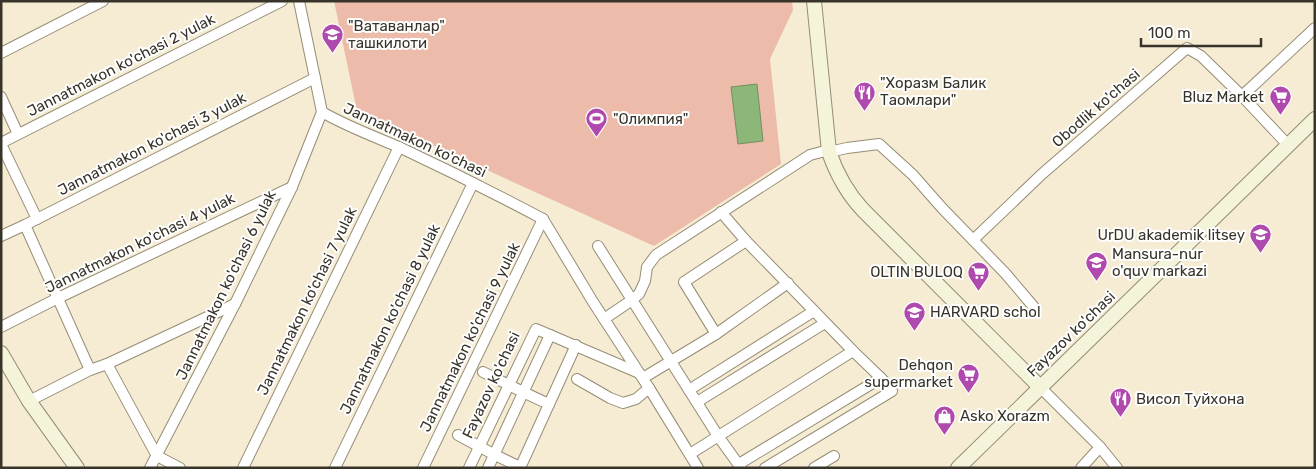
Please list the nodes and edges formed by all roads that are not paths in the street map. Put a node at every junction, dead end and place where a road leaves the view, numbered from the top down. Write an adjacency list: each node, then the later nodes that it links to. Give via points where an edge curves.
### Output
1 (103, 1): 6 (street)
2 (282, 1): 12 (street, Jannatmakon ko'chasi 2 yulak)
3 (299, 1): 7 (street, Jannatmakon ko'chasi)
4 (814, 1): 16 (street)
5 (1315, 28): 9 (street)
6 (1, 53)
7 (315, 78): 10 (street, Jannatmakon ko'chasi); 20 (street, Jannatmakon ko'chasi 3 yulak)
8 (1, 96): 12 (street)
9 (1242, 96): 14 (street, Obodlik ko'chasi); 24 (street, Obodlik ko'chasi, via 1201,56 1188,48 1042,174)
10 (322, 112): 15 (street, Jannatmakon ko'chasi); 18 (street, Jannatmakon ko'chasi 6 yulak)
11 (1315, 118): 14 (street, Fayazov ko'chasi)
12 (18, 134): 13 (street, Jannatmakon ko'chasi 2 yulak)
13 (1, 143): 20 (street)
14 (1288, 144): 49 (street, Fayazov ko'chasi)
15 (399, 147): 17 (street, Jannatmakon ko'chasi); 68 (street, Jannatmakon ko'chasi 7 yulak)
16 (829, 151): 19 (street, via 810,155); 24 (street, via 879,144 913,175); 49 (street, via 852,198)
17 (473, 183): 21 (street, Jannatmakon ko'chasi); 69 (street, Jannatmakon ko'chasi 8 yulak)
18 (292, 186): 28 (street, Jannatmakon ko'chasi 4 yulak); 30 (street, Jannatmakon ko'chasi 6 yulak)
19 (721, 212): 25 (street); 29 (street, via 656,255 647,267 639,294)
20 (37, 219): 22 (street, Jannatmakon ko'chasi 3 yulak)
21 (544, 219): 33 (street); 70 (street, Jannatmakon ko'chasi 9 yulak)
22 (25, 225): 23 (street, Jannatmakon ko'chasi 3 yulak); 28 (street)
23 (1, 236)
24 (973, 240): 31 (street)
25 (746, 241): 27 (street); 36 (street, via 684,282)
26 (598, 246): 29 (street)
27 (788, 283): 32 (street); 36 (street)
28 (58, 298): 35 (street, Jannatmakon ko'chasi 4 yulak); 43 (street)
29 (632, 300): 33 (street); 41 (street)
30 (235, 304): 42 (street); 62 (street, Jannatmakon ko'chasi 6 yulak)
31 (1033, 306)
32 (814, 311): 34 (street); 51 (street)
33 (604, 319): 45 (street)
34 (826, 322): 39 (street); 54 (street)
35 (1, 327)
36 (716, 334): 41 (street)
37 (550, 335): 38 (street); 48 (street, Fayazov ko'chasi, via 536,329); 52 (street)
38 (576, 345): 45 (street); 55 (street)
39 (853, 351): 46 (street); 57 (street)
40 (1, 353): 53 (street)
41 (671, 362): 45 (street); 51 (street)
42 (107, 364): 43 (street); 62 (street)
43 (90, 370): 53 (street)
44 (483, 372): 48 (street)
45 (641, 376): 50 (street)
46 (881, 378): 64 (street); 75 (street, via 892,391)
47 (577, 379): 50 (street, via 623,403 636,399)
48 (510, 385): 52 (street); 58 (street, Fayazov ko'chasi)
49 (1040, 387): 59 (street); 77 (street, Fayazov ko'chasi)
50 (649, 388): 60 (street)
51 (689, 390): 54 (street)
52 (524, 393): 55 (street); 61 (street)
53 (29, 401): 65 (street)
54 (697, 402): 57 (street)
55 (549, 404): 73 (street)
56 (458, 435): 58 (street)
57 (718, 436): 60 (street); 64 (street)
58 (480, 447): 61 (street); 71 (street, Fayazov ko'chasi)
59 (1100, 447): 78 (street); 79 (street)
60 (690, 454): 74 (street)
61 (494, 455): 72 (street); 73 (street)
62 (157, 456): 66 (street, Jannatmakon ko'chasi 6 yulak); 67 (street)
63 (834, 456): 76 (street)
64 (740, 466)
65 (77, 468)
66 (150, 468)
67 (180, 468)
68 (243, 468)
69 (334, 468)
70 (423, 468)
71 (470, 468)
72 (488, 468)
73 (520, 468)
74 (698, 468)
75 (764, 468)
76 (814, 468)
77 (958, 468)
78 (1081, 468)
79 (1117, 468)

